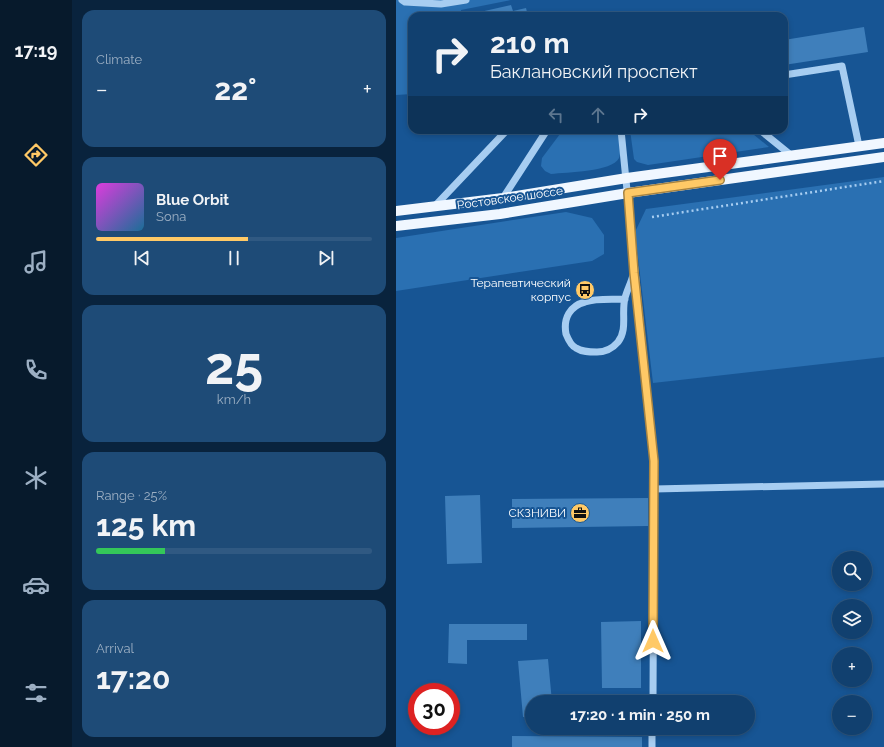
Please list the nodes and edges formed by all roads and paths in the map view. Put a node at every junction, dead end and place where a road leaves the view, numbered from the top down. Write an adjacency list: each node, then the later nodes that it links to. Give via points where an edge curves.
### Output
1 (402, 0): 2 (street, via 441,4)
2 (466, 0)
3 (788, 74): 9 (street, via 842,66)
4 (503, 134): 16 (street)
5 (544, 134): 15 (street)
6 (622, 134): 12 (street)
7 (765, 134): 10 (street)
8 (884, 143): 9 (main road, Ростовское шоссе)
9 (859, 146): 10 (main road, Ростовское шоссе)
10 (792, 156): 12 (main road, Ростовское шоссе)
11 (884, 157): 14 (main road, Ростовское шоссе)
12 (627, 178): 14 (street); 15 (main road, Ростовское шоссе)
13 (884, 181): 18 (path)
14 (628, 193): 19 (main road, Ростовское шоссе, via 500,214); 20 (street)
15 (504, 198): 16 (main road, Ростовское шоссе)
16 (434, 207): 17 (main road, Ростовское шоссе)
17 (396, 211)
18 (652, 217)
19 (396, 226)
20 (634, 273): 21 (street); 23 (street, via 651,419)
21 (625, 299): 21 (street, via 586,301 572,308 566,316 564,325 574,348 586,352 602,352 612,348 622,335)
22 (884, 484): 23 (street)
23 (654, 489): 24 (street)
24 (652, 695)
25 (652, 735): 26 (street)
26 (652, 747)

